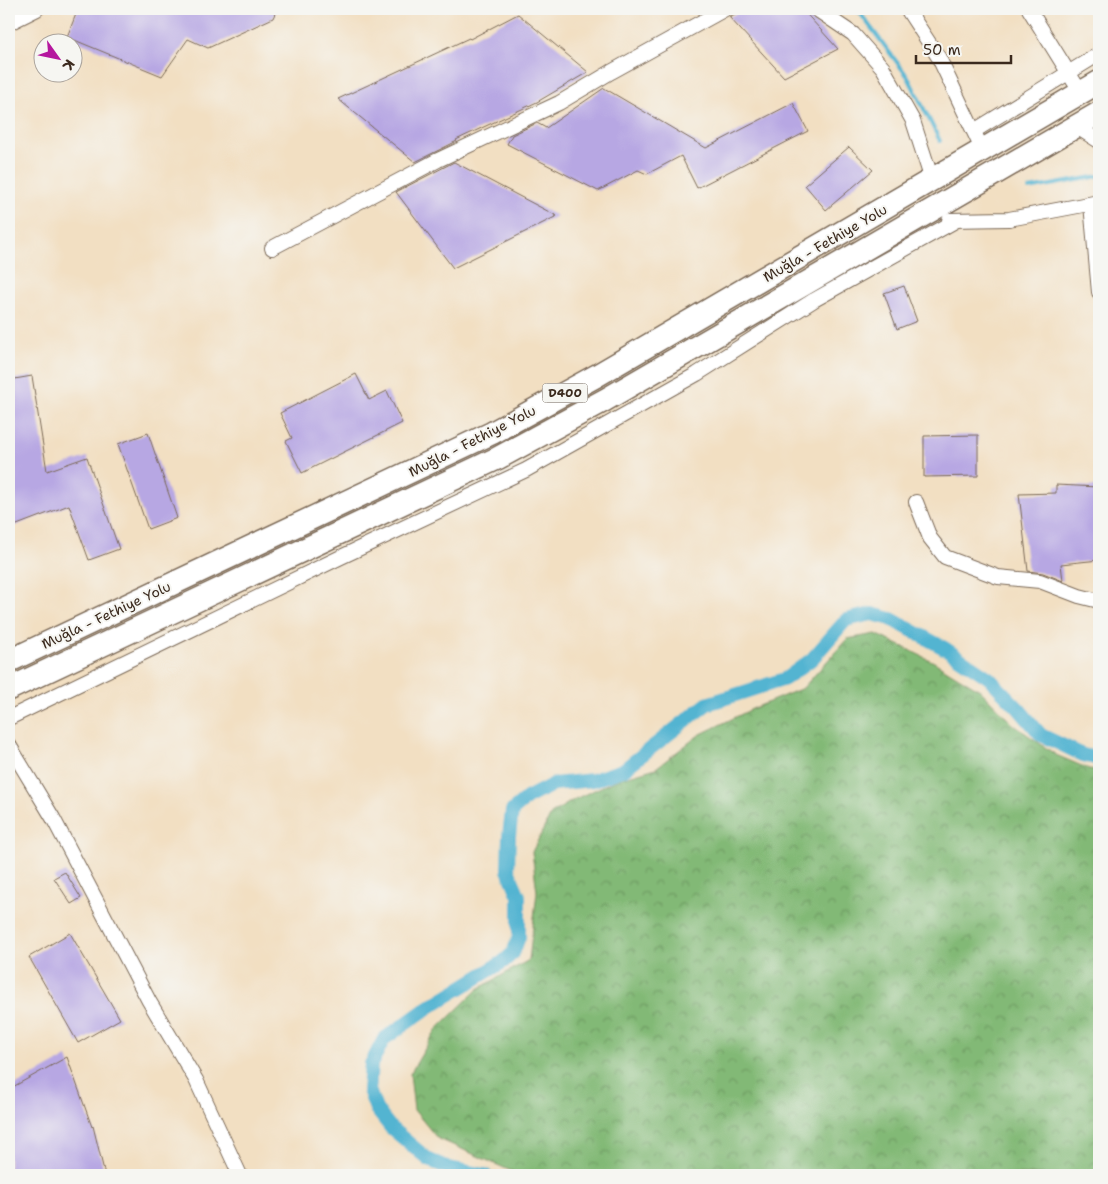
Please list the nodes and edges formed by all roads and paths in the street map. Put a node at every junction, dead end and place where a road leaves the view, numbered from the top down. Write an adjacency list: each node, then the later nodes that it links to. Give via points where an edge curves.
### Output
1 (37, 9): 6 (street)
2 (725, 9): 18 (street, via 559,103 438,160)
3 (816, 9): 14 (street, via 853,34 883,68 914,121)
4 (907, 9): 12 (street, via 939,58)
5 (1029, 9): 8 (street)
6 (9, 23)
7 (1099, 54): 8 (street)
8 (1070, 73): 9 (street); 12 (street)
9 (1090, 88): 12 (highway, Muğla - Fethiye Yolu / D400)
10 (1099, 113): 11 (highway, Muğla - Fethiye Yolu / D400)
11 (1077, 127): 13 (street); 16 (highway, Muğla - Fethiye Yolu / D400)
12 (978, 141): 14 (highway, Muğla - Fethiye Yolu / D400)
13 (1099, 141)
14 (932, 180): 24 (highway, Muğla - Fethiye Yolu / D400, via 492,433)
15 (1095, 203): 17 (street, via 1009,219); 19 (street)
16 (918, 218): 17 (street); 20 (highway, Muğla - Fethiye Yolu / D400)
17 (957, 220): 21 (street, via 814,300)
18 (272, 248)
19 (1099, 292)
20 (685, 353): 21 (street); 25 (highway, Muğla - Fethiye Yolu / D400, via 498,458)
21 (698, 374): 26 (street, via 526,470)
22 (916, 502): 23 (street, via 930,538 945,557 998,577 1040,581)
23 (1099, 601)
24 (9, 661)
25 (9, 689)
26 (9, 718)
27 (9, 744): 28 (street, via 196,1080)
28 (240, 1175)

